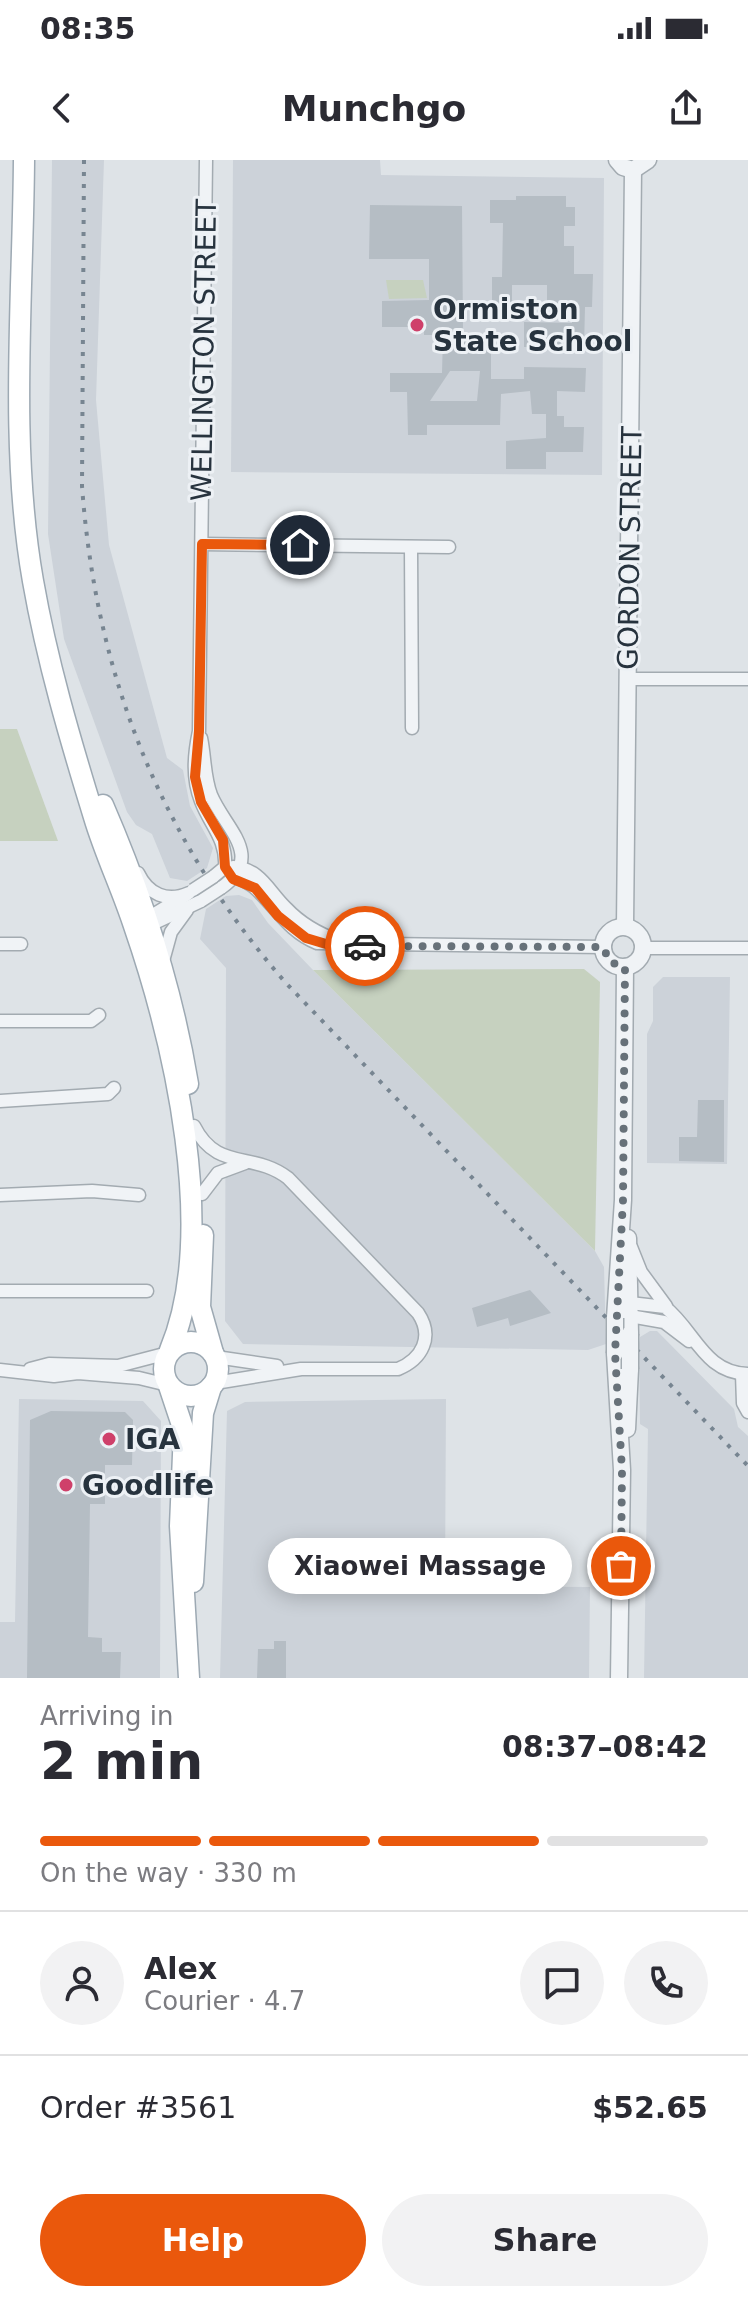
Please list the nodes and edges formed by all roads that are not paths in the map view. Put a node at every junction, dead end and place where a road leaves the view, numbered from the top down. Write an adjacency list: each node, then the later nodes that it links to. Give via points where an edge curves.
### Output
1 (24, 160): 13 (main road, via 24,491 32,578)
2 (206, 160): 6 (street, WELLINGTON STREET)
3 (617, 160): 5 (street)
4 (648, 160): 5 (street)
5 (633, 170): 9 (street, GORDON STREET)
6 (202, 544): 7 (street); 12 (street, WELLINGTON STREET)
7 (411, 547): 8 (street); 11 (street)
8 (449, 547)
9 (629, 679): 10 (street); 20 (street, GORDON STREET)
10 (748, 679)
11 (412, 728)
12 (199, 731): 15 (street, WELLINGTON STREET, via 195,777 201,802 223,840); 16 (street, WELLINGTON STREET, via 211,795 241,847)
13 (73, 744): 14 (main road); 19 (main road, via 94,819)
14 (95, 788): 17 (street, via 144,885 167,897); 19 (main road)
15 (225, 867): 16 (street); 17 (street, bridge)
16 (237, 873): 18 (street, bridge); 23 (street, via 263,880 308,927 358,946)
17 (191, 891): 19 (street)
18 (187, 910): 19 (street); 27 (street, via 171,932)
19 (144, 923): 27 (main road); 44 (main road, via 189,1166 186,1286)
20 (625, 926): 23 (street, via 611,930); 24 (street, via 641,936)
21 (0, 944): 22 (street)
22 (21, 944)
23 (603, 947): 26 (street, via 610,962)
24 (644, 948): 25 (street); 26 (street, via 636,963)
25 (748, 948)
26 (625, 967): 37 (street)
27 (163, 968): 32 (main road)
28 (99, 1015): 29 (street, via 91,1021)
29 (0, 1021)
30 (114, 1088): 31 (street, via 108,1094)
31 (0, 1101)
32 (194, 1126): 33 (street, via 212,1152); 34 (main road)
33 (248, 1162): 34 (street, via 218,1173); 46 (street, via 288,1178 425,1326 423,1348 398,1369)
34 (202, 1194): 45 (main road, via 200,1307)
35 (0, 1195): 36 (street)
36 (139, 1195)
37 (623, 1200): 38 (street); 41 (street)
38 (629, 1240): 41 (street); 42 (street, via 641,1272)
39 (0, 1291): 40 (street)
40 (147, 1291)
41 (623, 1312): 42 (street, via 655,1303); 43 (street, via 664,1322); 53 (street, bridge, via 615,1353); 53 (street, bridge, via 630,1334 630,1369)
42 (672, 1312): 43 (street)
43 (695, 1344): 49 (street, via 717,1366)
44 (169, 1352): 45 (main road, via 193,1344); 48 (street, via 118,1366 49,1364); 50 (main road, via 163,1369)
45 (214, 1355): 46 (street); 51 (main road, via 219,1371)
46 (301, 1369): 51 (street)
47 (0, 1370): 48 (street)
48 (27, 1370): 50 (street)
49 (745, 1374): 52 (street, via 743,1403)
50 (169, 1385): 51 (main road, via 194,1394); 54 (main road, via 184,1431 180,1526)
51 (213, 1385): 54 (main road, via 203,1413 199,1528)
52 (748, 1412)
53 (622, 1470): 56 (street)
54 (188, 1622): 55 (main road)
55 (189, 1678)
56 (619, 1678)

